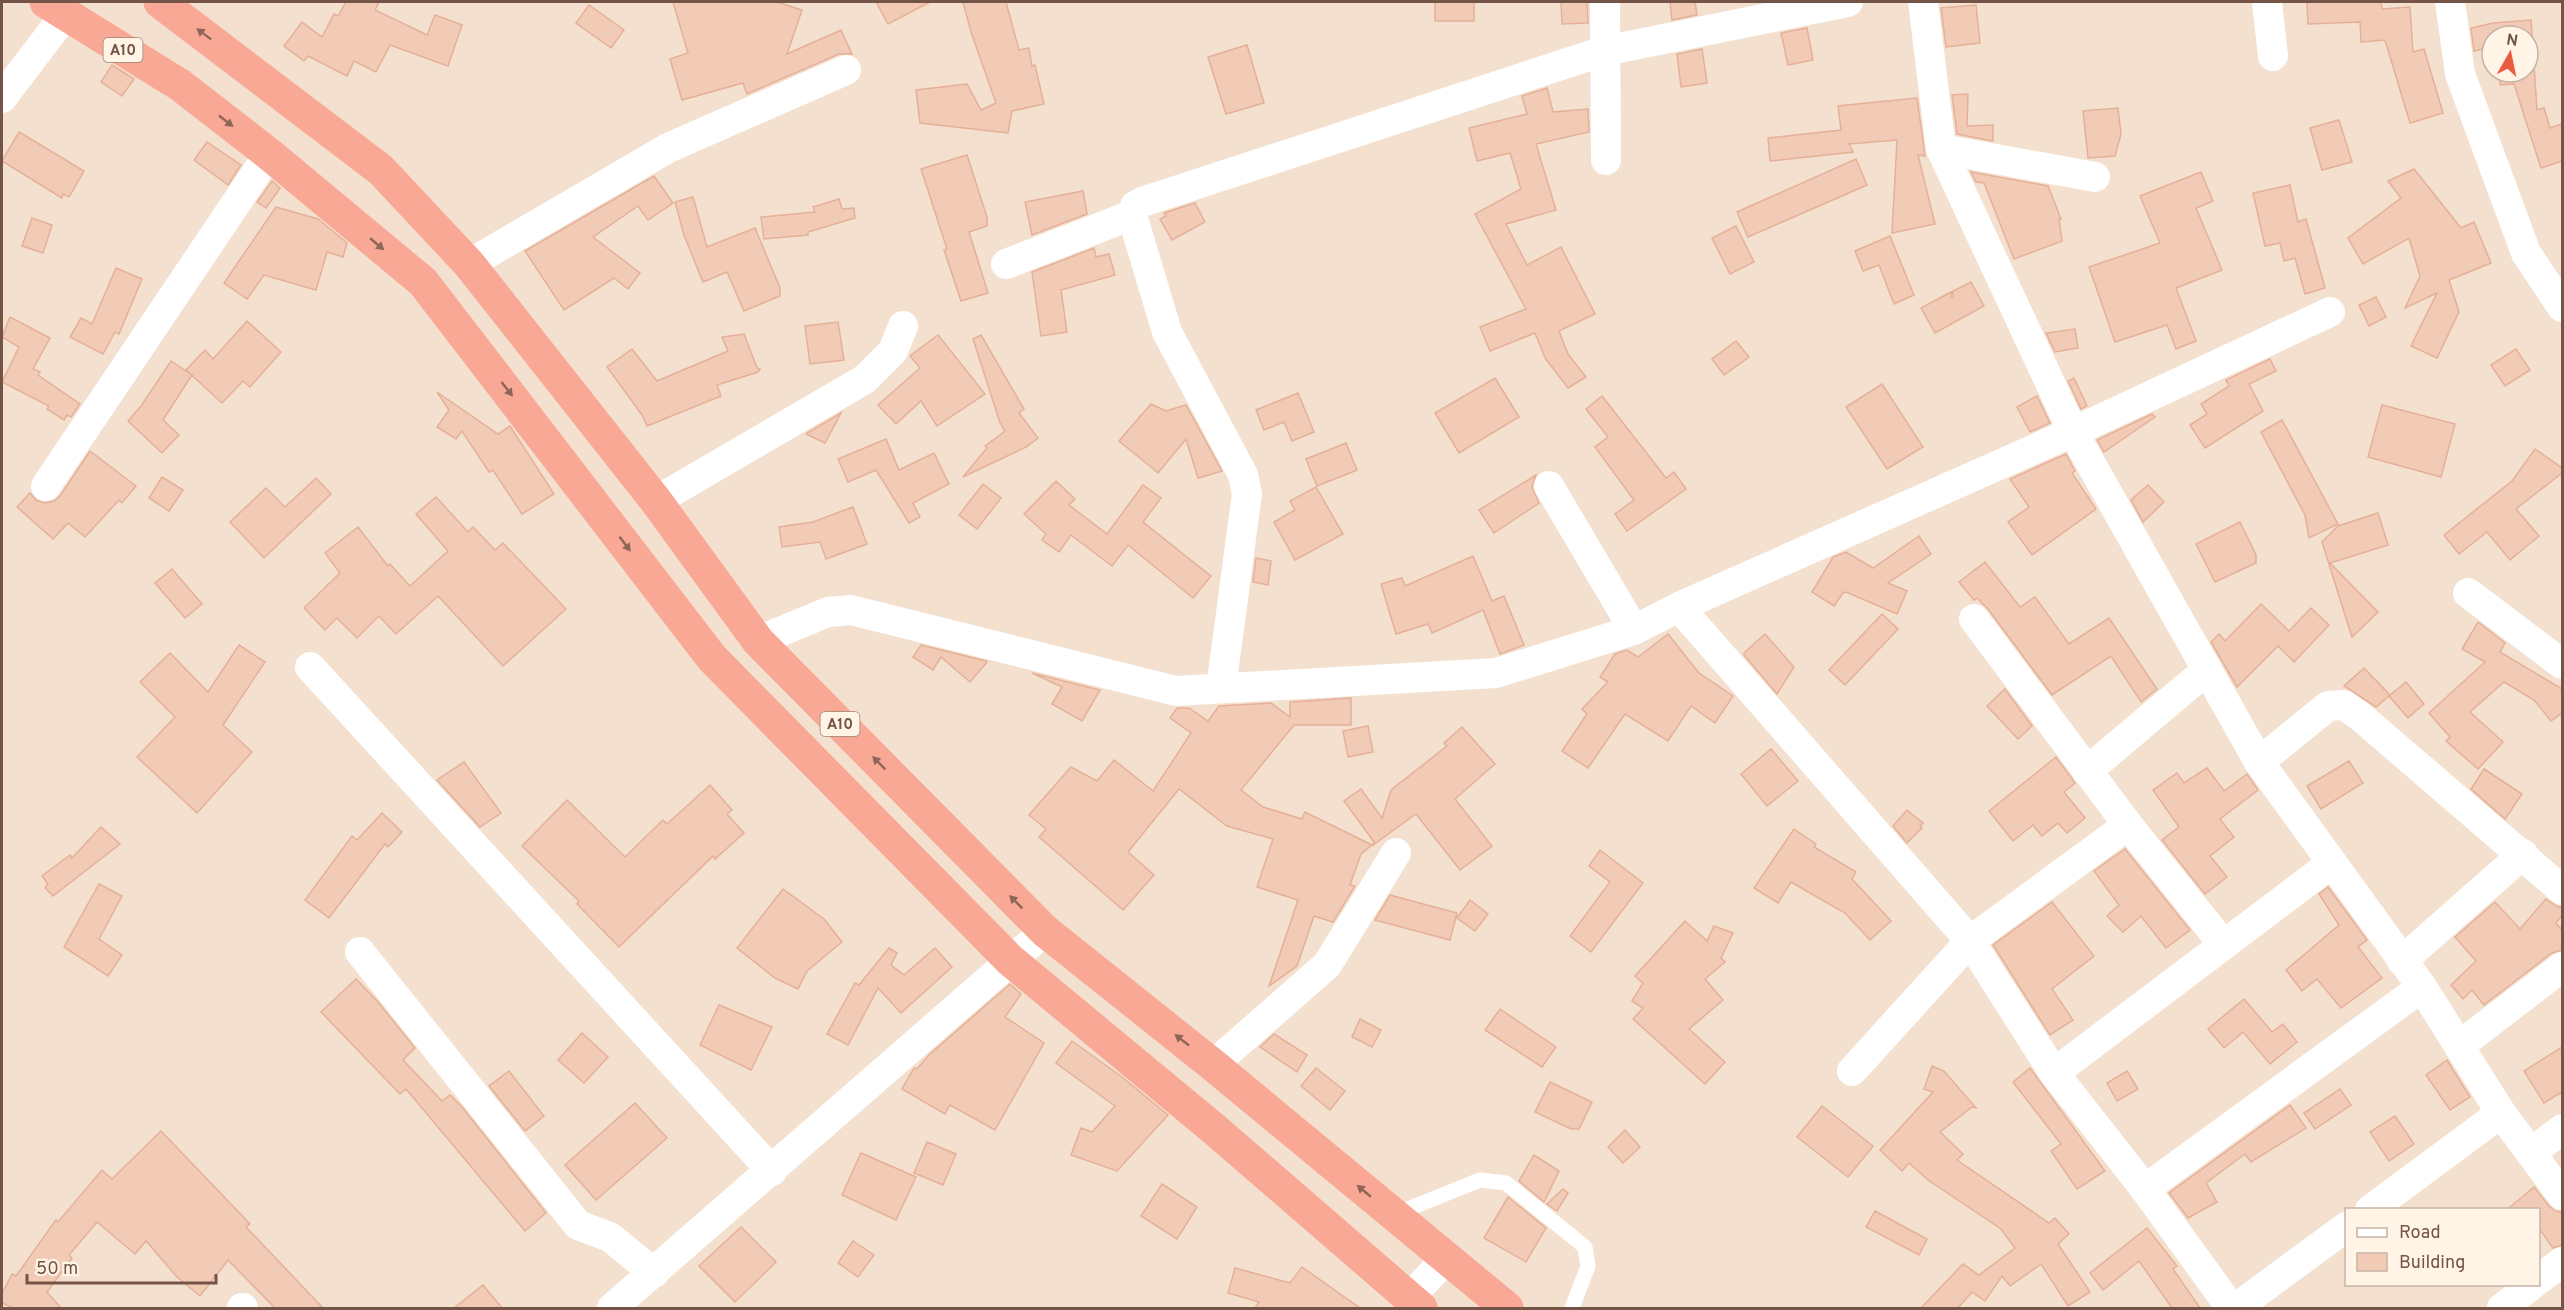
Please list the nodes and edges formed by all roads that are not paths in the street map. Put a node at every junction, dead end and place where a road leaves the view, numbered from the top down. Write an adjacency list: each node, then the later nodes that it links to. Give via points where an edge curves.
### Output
1 (160, 2): 17 (highway, A10, one-way to 1, via 381,170)
2 (1605, 2): 8 (street)
3 (1848, 2): 8 (street)
4 (1923, 2): 12 (street)
5 (2267, 2): 9 (street)
6 (2450, 2): 19 (street, via 2460,74 2526,253)
7 (56, 8): 11 (street); 13 (highway, A10, one-way to 13, via 180,85)
8 (1604, 51): 14 (street); 16 (street, via 1142,202)
9 (2273, 56)
10 (846, 70): 17 (street, via 668,148)
11 (2, 98)
12 (1941, 149): 15 (street); 22 (street)
13 (269, 154): 23 (street); 46 (highway, A10, one-way to 46, via 423,282 712,658)
14 (1606, 160)
15 (2095, 177)
16 (1132, 215): 18 (street); 34 (street, via 1167,332 1243,475 1247,494)
17 (469, 264): 25 (highway, A10)
18 (1006, 264)
19 (2562, 307)
20 (2330, 312): 22 (street)
21 (903, 326): 25 (street, via 893,351 865,379)
22 (2073, 432): 27 (street); 33 (street)
23 (46, 486)
24 (1549, 486): 29 (street)
25 (656, 501): 30 (highway, A10)
26 (2468, 593): 31 (street)
27 (1679, 607): 29 (street); 43 (street)
28 (1974, 619): 36 (street)
29 (1634, 630): 34 (street, via 1496,673)
30 (758, 641): 34 (street, via 828,612 851,610 1176,691); 42 (highway, A10, one-way to 30)
31 (2562, 664)
32 (310, 667): 57 (street)
33 (2207, 670): 35 (street); 36 (street)
34 (1221, 688)
35 (2259, 762): 39 (street, via 2328,706 2344,705); 40 (street)
36 (2087, 771): 37 (street)
37 (2128, 825): 43 (street); 44 (street)
38 (1396, 853): 51 (street, via 1327,965)
39 (2523, 854): 41 (street); 47 (street)
40 (2332, 863): 44 (street); 47 (street)
41 (2562, 890)
42 (1045, 931): 46 (street); 51 (highway, A10, one-way to 42)
43 (1970, 941): 52 (street); 53 (street)
44 (2223, 945): 53 (street)
45 (360, 952): 65 (street, via 578,1225 610,1237)
46 (1010, 960): 57 (street); 68 (highway, A10)
47 (2402, 961): 49 (street)
48 (2562, 967): 50 (street)
49 (2422, 987): 50 (street); 58 (street)
50 (2459, 1046): 54 (street)
51 (1213, 1065): 61 (highway, A10, one-way to 51)
52 (1852, 1071)
53 (2054, 1073): 58 (street)
54 (2501, 1113): 56 (street); 60 (street)
55 (2562, 1130): 56 (street)
56 (2531, 1153): 59 (street)
57 (772, 1171): 65 (street)
58 (2145, 1189): 72 (street)
59 (2562, 1196)
60 (2371, 1208)
61 (1393, 1215): 63 (highway, A10); 71 (lane, via 1480,1180 1506,1183 1585,1247 1588,1266)
62 (2345, 1228): 73 (street)
63 (1446, 1260): 68 (street); 70 (highway, A10)
64 (2562, 1262): 66 (street)
65 (654, 1273): 69 (street)
66 (2540, 1278)
67 (2530, 1286): 74 (street)
68 (1415, 1303)
69 (612, 1308)
70 (1507, 1308)
71 (1572, 1308)
72 (2231, 1308)
73 (2236, 1308)
74 (2502, 1308)

